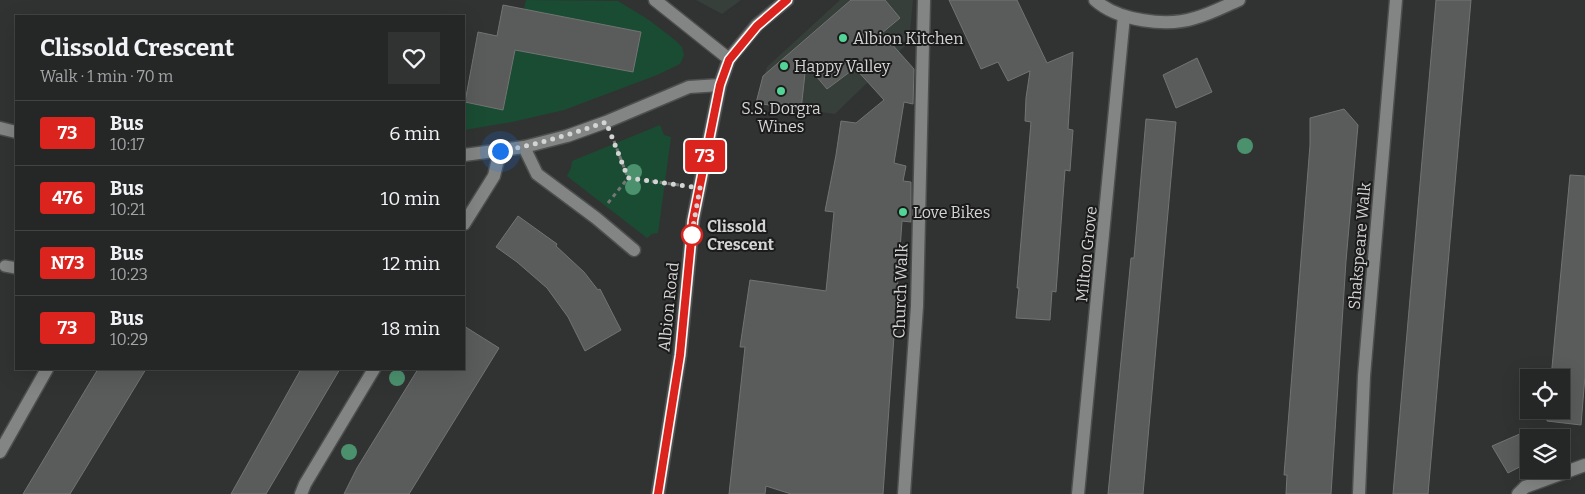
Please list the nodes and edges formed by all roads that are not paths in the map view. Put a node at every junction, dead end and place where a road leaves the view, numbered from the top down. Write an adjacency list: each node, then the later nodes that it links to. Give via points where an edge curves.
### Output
1 (655, 0): 8 (street)
2 (787, 0): 8 (street, Albion Road, via 757,26)
3 (924, 0): 23 (street, Church Walk, via 917,306)
4 (1095, 0): 7 (street)
5 (1239, 0): 7 (street, via 1194,19 1154,23)
6 (1396, 0): 25 (street, Shakspeare Walk, via 1364,376)
7 (1124, 16): 24 (street, Milton Grove)
8 (729, 60): 9 (street, Albion Road)
9 (720, 85): 12 (street, via 689,87 606,122); 22 (street, Albion Road, via 693,220 680,355)
10 (0, 128): 11 (street)
11 (15, 132)
12 (524, 147): 13 (street); 16 (street, via 538,174)
13 (500, 151): 14 (street); 15 (street, via 494,176)
14 (465, 155)
15 (465, 222)
16 (634, 250)
17 (46, 370): 19 (street)
18 (373, 370): 21 (street)
19 (0, 452)
20 (1585, 465): 26 (street, via 1525,487)
21 (301, 494)
22 (658, 494)
23 (904, 494)
24 (1078, 494)
25 (1359, 494)
26 (1518, 494)

